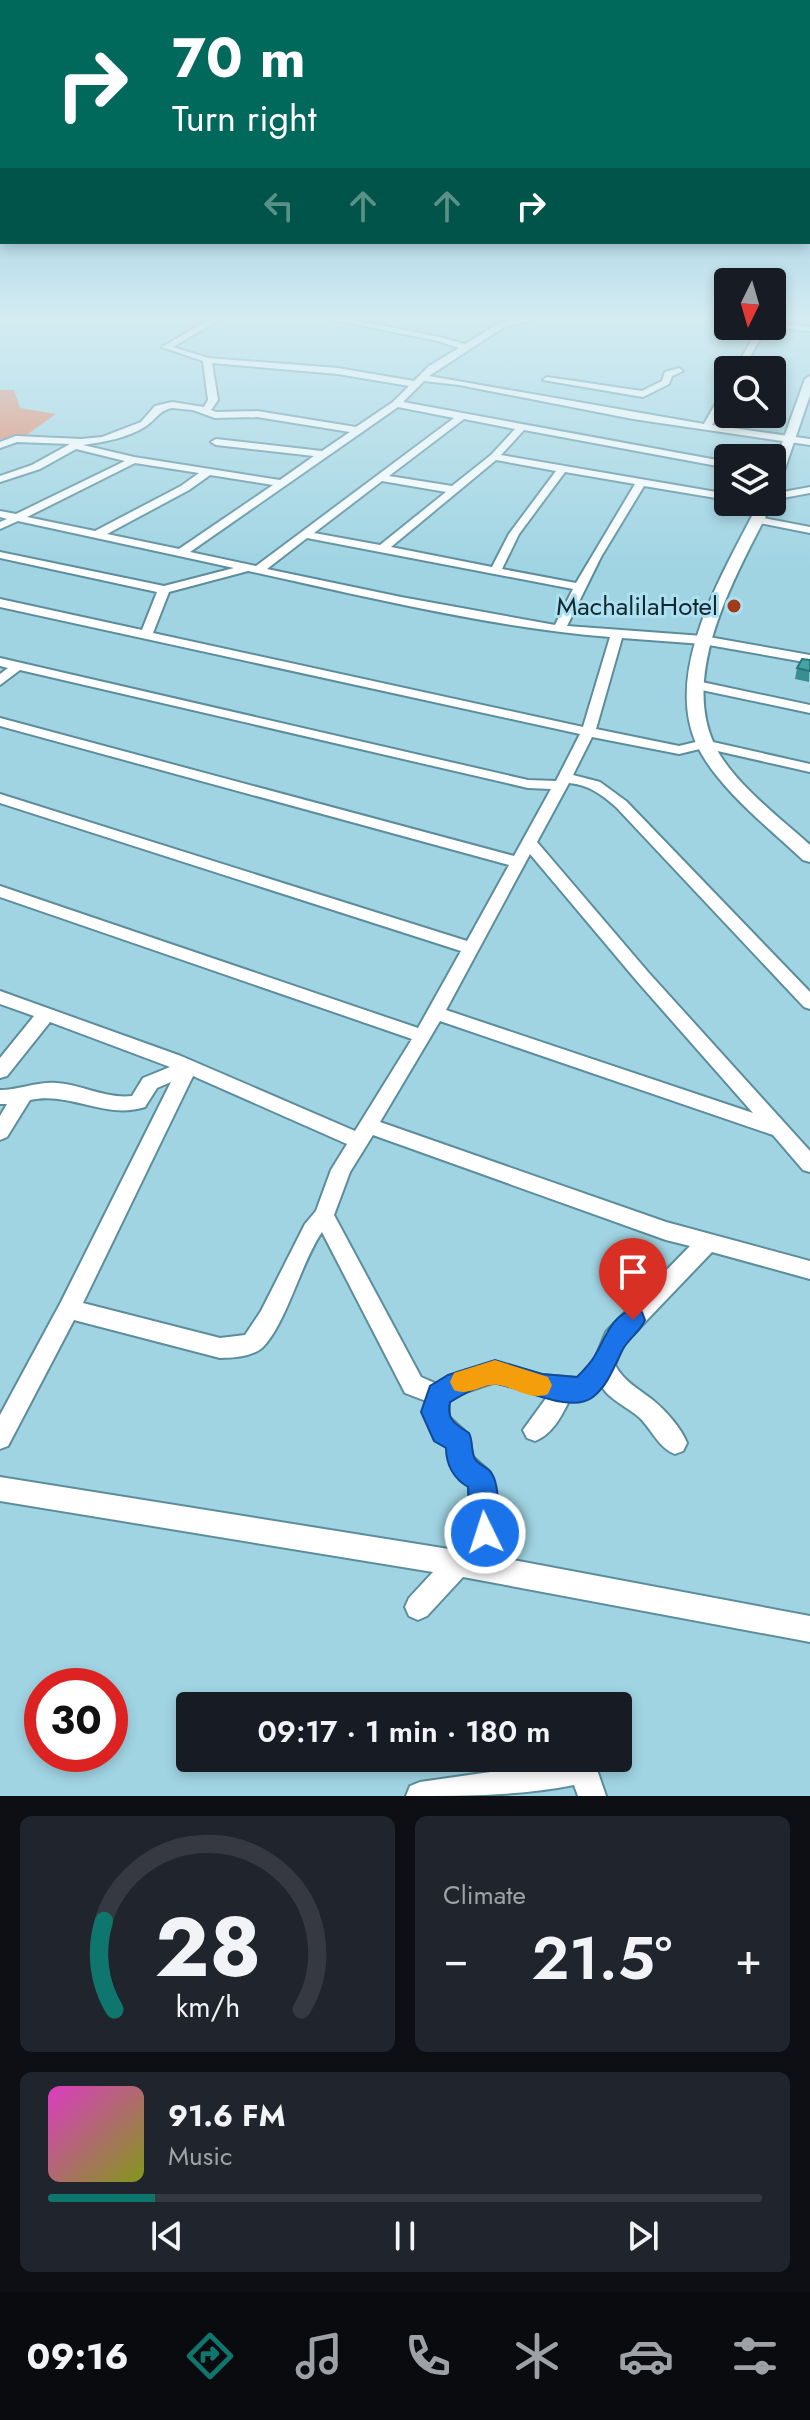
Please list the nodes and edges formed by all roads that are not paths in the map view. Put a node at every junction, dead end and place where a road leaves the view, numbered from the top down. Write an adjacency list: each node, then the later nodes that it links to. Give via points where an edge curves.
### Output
1 (213, 400): 6 (street)
2 (400, 400): 5 (street)
3 (552, 400): 9 (street)
4 (803, 400): 12 (main road)
5 (396, 404): 8 (street); 11 (street)
6 (205, 412): 11 (street, via 257,414); 15 (street, via 184,405 158,408 144,424)
7 (714, 414): 9 (street)
8 (461, 417): 10 (street); 24 (street)
9 (707, 426): 12 (street)
10 (520, 429): 19 (street); 21 (street)
11 (357, 430): 18 (street)
12 (790, 439): 14 (street); 17 (main road)
13 (216, 442): 18 (street)
14 (810, 442)
15 (77, 444): 16 (street, via 16,439); 20 (street); 25 (street)
16 (0, 445)
17 (786, 448)
18 (322, 454): 27 (street)
19 (494, 457): 22 (street); 28 (street)
20 (134, 460): 23 (street); 34 (street)
21 (714, 463)
22 (562, 469): 26 (street); 44 (street, via 514,534)
23 (209, 471): 27 (street); 39 (street)
24 (379, 478): 28 (street); 38 (street)
25 (0, 479)
26 (641, 482): 30 (street); 45 (street)
27 (281, 483): 41 (street)
28 (455, 490): 40 (street)
29 (810, 490): 31 (street)
30 (714, 495)
31 (786, 495)
32 (0, 514): 34 (street)
33 (760, 516): 35 (main road)
34 (19, 518): 36 (street); 39 (street)
35 (758, 520): 37 (street); 51 (main road)
36 (0, 526)
37 (810, 530)
38 (304, 534): 40 (street); 43 (street)
39 (97, 535): 41 (street)
40 (382, 549): 44 (street)
41 (181, 553): 43 (street)
42 (0, 555): 46 (street)
43 (254, 569): 46 (street); 48 (street)
44 (495, 571): 45 (street)
45 (580, 587): 48 (street)
46 (164, 590): 50 (street)
47 (0, 603): 50 (street)
48 (559, 629): 49 (street)
49 (617, 634): 51 (street); 59 (street)
50 (146, 635): 59 (street)
51 (703, 640): 52 (street); 56 (main road)
52 (810, 659)
53 (0, 662): 54 (street)
54 (17, 666): 55 (street); 62 (street, via 528,784)
55 (0, 681)
56 (697, 685): 57 (street); 60 (main road, via 697,727)
57 (810, 709)
58 (0, 722): 68 (street)
59 (588, 732): 60 (street, via 679,750); 62 (street)
60 (704, 744): 61 (street); 64 (main road)
61 (810, 768)
62 (562, 782): 66 (street); 72 (street, via 583,779 601,785)
63 (0, 798): 70 (street)
64 (791, 838): 65 (street); 67 (main road)
65 (810, 841)
66 (529, 843): 68 (street); 80 (street)
67 (810, 856)
68 (518, 862): 70 (street)
69 (0, 891): 75 (street)
70 (471, 948): 73 (street)
71 (0, 997): 74 (street)
72 (810, 1003)
73 (435, 1013): 75 (street); 80 (street)
74 (46, 1014): 76 (street); 77 (street)
75 (423, 1036): 82 (street)
76 (188, 1067): 79 (street, via 150,1083 138,1102 123,1106 55,1090); 82 (street); 87 (street)
77 (0, 1071)
78 (0, 1097): 79 (street)
79 (22, 1097): 81 (street)
80 (782, 1130): 83 (street)
81 (0, 1132)
82 (364, 1134): 84 (street, via 341,1170); 85 (street)
83 (810, 1164)
84 (324, 1215): 87 (street, via 269,1318 253,1342 240,1347 220,1348); 90 (street, via 413,1385)
85 (708, 1242): 86 (street); 88 (street, via 614,1339)
86 (810, 1270)
87 (69, 1309): 92 (street)
88 (603, 1366): 89 (street, via 583,1389); 93 (street, via 613,1384 649,1411)
89 (564, 1388): 90 (street, via 495,1372); 91 (street)
90 (439, 1395): 96 (street, via 435,1412 443,1432 460,1442 459,1458 468,1472 481,1480 485,1533)
91 (535, 1430)
92 (0, 1438)
93 (675, 1443)
94 (0, 1489): 95 (street)
95 (460, 1561): 96 (street); 97 (street)
96 (504, 1569): 98 (street)
97 (418, 1607)
98 (810, 1629)
99 (420, 1796): 100 (street, via 583,1768)
100 (592, 1796)

